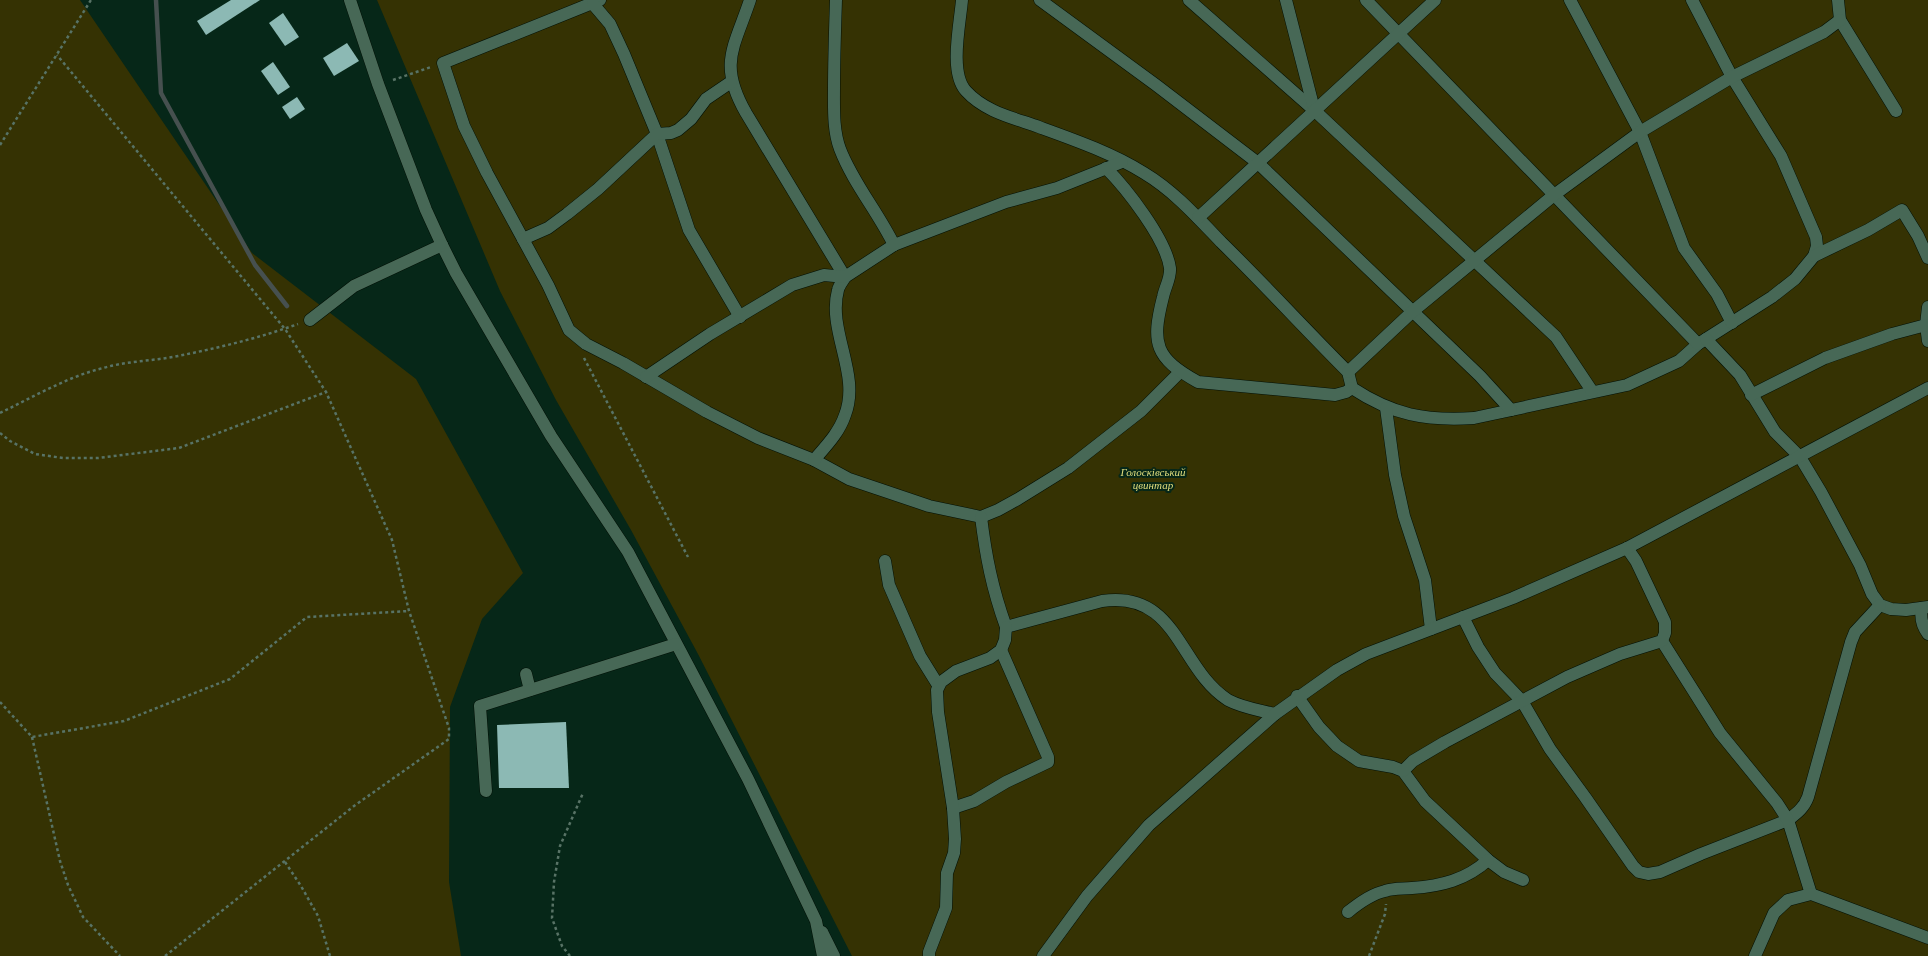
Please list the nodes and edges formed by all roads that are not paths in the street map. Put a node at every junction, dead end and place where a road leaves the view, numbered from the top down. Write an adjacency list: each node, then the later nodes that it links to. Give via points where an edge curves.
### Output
1 (350, 0): 30 (street, via 378,84)
2 (750, 0): 17 (street, via 734,41)
3 (836, 0): 31 (street, via 834,127 851,172 884,224)
4 (962, 0): 22 (street, via 957,66 961,84 966,91 990,109 1084,144)
5 (1040, 0): 23 (street)
6 (1189, 0): 18 (street)
7 (1286, 0): 18 (street)
8 (1366, 0): 15 (street)
9 (1435, 0): 15 (street)
10 (1570, 0): 20 (street)
11 (1692, 0): 16 (street)
12 (1838, 0): 14 (street)
13 (597, 2): 21 (street, via 614,32); 29 (street, via 443,63 486,173)
14 (1840, 20): 16 (street, via 1824,32); 19 (street)
15 (1398, 34): 18 (street); 27 (street)
16 (1732, 77): 20 (street); 32 (street, via 1781,156 1816,237)
17 (731, 82): 21 (street, via 706,99 691,119 678,130); 35 (street, via 746,113)
18 (1314, 110): 23 (street); 34 (street)
19 (1896, 111)
20 (1640, 132): 27 (street); 40 (street, via 1684,248 1717,294)
21 (657, 134): 29 (street, via 567,214 548,228); 38 (street, via 690,230)
22 (1122, 162): 24 (street); 25 (street)
23 (1258, 163): 28 (street); 37 (street)
24 (1106, 168): 26 (street); 31 (street, via 1057,188 1006,202)
25 (1134, 168): 26 (street); 28 (street, via 1162,185)
26 (1122, 186): 44 (street, via 1166,254 1170,275 1158,319 1158,346)
27 (1554, 195): 34 (street); 43 (street)
28 (1198, 218): 45 (street)
29 (523, 239): 46 (street, via 569,330 586,344)
30 (442, 245): 39 (street, via 354,286); 65 (street, via 551,436 628,552)
31 (894, 245): 35 (street)
32 (1814, 256): 33 (street, via 1902,210); 40 (street, via 1803,271 1784,288)
33 (1928, 258)
34 (1474, 261): 37 (street); 49 (street, via 1556,337)
35 (845, 277): 38 (street, via 824,275 807,279 771,296); 54 (street, via 838,289 836,317 848,380 849,403 834,437)
36 (1928, 307): 41 (street)
37 (1412, 312): 45 (street); 52 (street, via 1480,376)
38 (740, 316): 46 (street)
39 (310, 320)
40 (1732, 323): 43 (street)
41 (1926, 325): 42 (street); 50 (street, via 1824,358)
42 (1928, 341)
43 (1702, 342): 49 (street, via 1679,361 1627,385); 50 (street, via 1740,375)
44 (1180, 372): 47 (street, via 1198,382 1310,393 1336,395); 55 (street, via 1141,411 1068,468 1018,499)
45 (1348, 372): 47 (street)
46 (646, 377): 54 (street, via 700,409 758,438)
47 (1352, 388): 51 (street)
48 (1928, 388): 53 (street)
49 (1592, 391): 52 (street)
50 (1751, 395): 53 (street, via 1774,432)
51 (1386, 408): 52 (street, via 1409,415 1450,419 1474,418); 62 (street, via 1396,482 1425,580)
52 (1511, 410)
53 (1800, 457): 56 (street); 58 (street, via 1822,492 1872,594)
54 (814, 460): 55 (street, via 849,479 878,489 948,511)
55 (981, 517): 61 (street, via 993,589)
56 (1627, 548): 60 (street); 64 (street, via 1636,561 1665,622 1666,633)
57 (885, 561): 68 (street, via 889,585 920,656)
58 (1880, 605): 59 (street, via 1906,610); 76 (street, via 1855,632 1806,804)
59 (1925, 608): 63 (street, via 1920,616)
60 (1464, 617): 62 (street); 71 (street, via 1478,647 1495,673)
61 (1006, 627): 66 (street); 72 (street, via 1102,601 1116,599 1145,605 1158,613 1214,688 1242,707)
62 (1431, 629): 70 (street, via 1366,654)
63 (1928, 634)
64 (1662, 641): 71 (street, via 1620,654); 76 (street, via 1720,733)
65 (676, 644): 69 (street); 81 (street, via 748,779)
66 (1001, 650): 68 (street, via 990,658 956,671); 75 (street, via 1048,762 974,801)
67 (526, 674): 69 (street)
68 (938, 685): 75 (street, via 938,712)
69 (530, 690): 74 (street, via 480,706)
70 (1297, 696): 72 (street); 73 (street, via 1325,735 1348,754 1359,761 1393,767)
71 (1522, 701): 73 (street, via 1413,761); 76 (street, via 1550,749 1639,872 1660,872)
72 (1275, 714): 86 (street, via 1149,825 1087,896)
73 (1402, 772): 77 (street, via 1425,801)
74 (486, 791)
75 (953, 808): 85 (street, via 955,839 954,853 946,880 946,908)
76 (1788, 820): 79 (street)
77 (1488, 860): 78 (street, via 1504,872); 80 (street, via 1472,873 1442,885 1387,890 1369,897)
78 (1523, 880)
79 (1811, 894): 82 (street); 87 (street, via 1788,900 1774,913)
80 (1348, 912)
81 (816, 921): 83 (street); 84 (street)
82 (1928, 938)
83 (822, 956)
84 (834, 956)
85 (929, 956)
86 (1043, 956)
87 (1755, 956)

